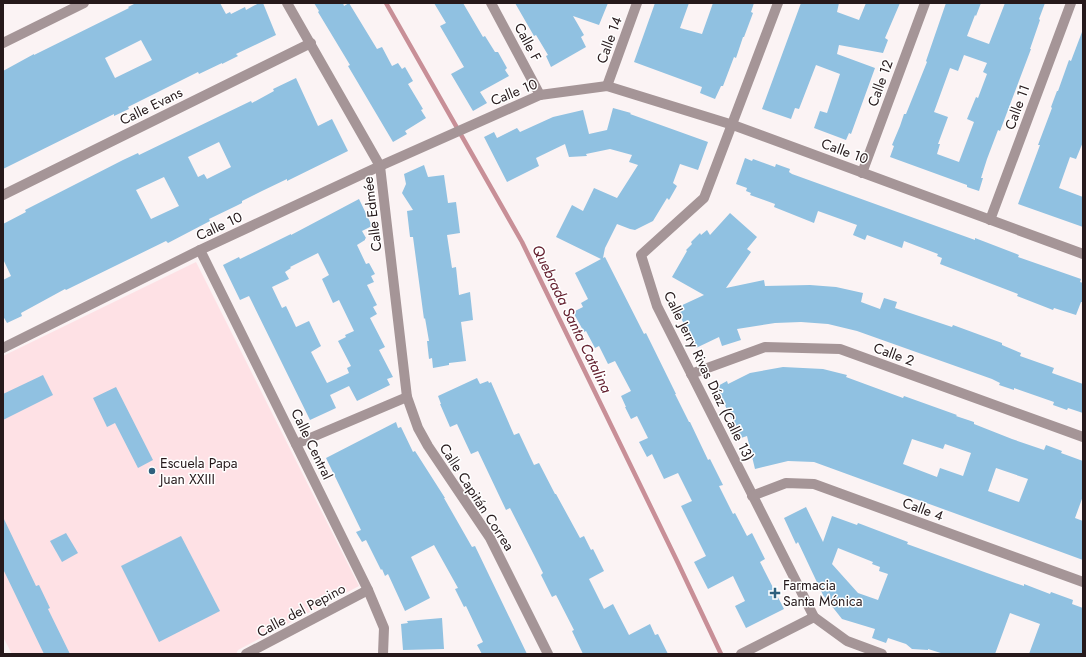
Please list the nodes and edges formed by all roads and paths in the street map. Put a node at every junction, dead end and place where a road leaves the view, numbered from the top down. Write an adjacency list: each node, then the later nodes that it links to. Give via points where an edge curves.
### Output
1 (84, 3): 8 (street)
2 (287, 3): 9 (street, Calle Edmée)
3 (491, 3): 11 (street, Calle F)
4 (637, 3): 10 (street, Calle 14)
5 (778, 3): 12 (street, Calle Jerry Rivas Díaz (Calle 13))
6 (925, 3): 14 (street, Calle 12)
7 (1071, 3): 16 (street, Calle 11)
8 (3, 43)
9 (311, 43): 13 (street, Calle Edmée); 15 (street, Calle Evans)
10 (607, 86): 11 (street, Calle 10); 12 (street, Calle 10)
11 (540, 95): 13 (street, Calle 10)
12 (733, 125): 14 (street, Calle 10); 20 (street, Calle Jerry Rivas Díaz (Calle 13), via 704,198 641,255 656,306)
13 (380, 166): 17 (street, Calle 10); 21 (street, Calle Edmée)
14 (862, 173): 16 (street, Calle 10)
15 (3, 195)
16 (990, 220): 18 (street, Calle 10)
17 (200, 250): 19 (street, Calle 10); 23 (street, Calle Central)
18 (1083, 254)
19 (3, 348)
20 (691, 374): 22 (street, Calle 2, via 765,347 840,349); 24 (street, Calle Jerry Rivas Díaz (Calle 13))
21 (407, 397): 23 (street); 31 (street, Calle Capitán Correa, via 418,428 490,538)
22 (1083, 437)
23 (296, 444): 26 (street, Calle Central)
24 (752, 496): 25 (street, Calle 4, via 786,483 814,484); 27 (street, Calle Jerry Rivas Díaz (Calle 13))
25 (1083, 582)
26 (368, 590): 29 (street, Calle del Pepino); 30 (street, Calle Central, via 384,628)
27 (814, 618): 28 (street, Calle Jerry Rivas Díaz (Calle 13), via 847,641); 32 (street)
28 (877, 653)
29 (246, 654)
30 (383, 654)
31 (548, 654)
32 (741, 654)

